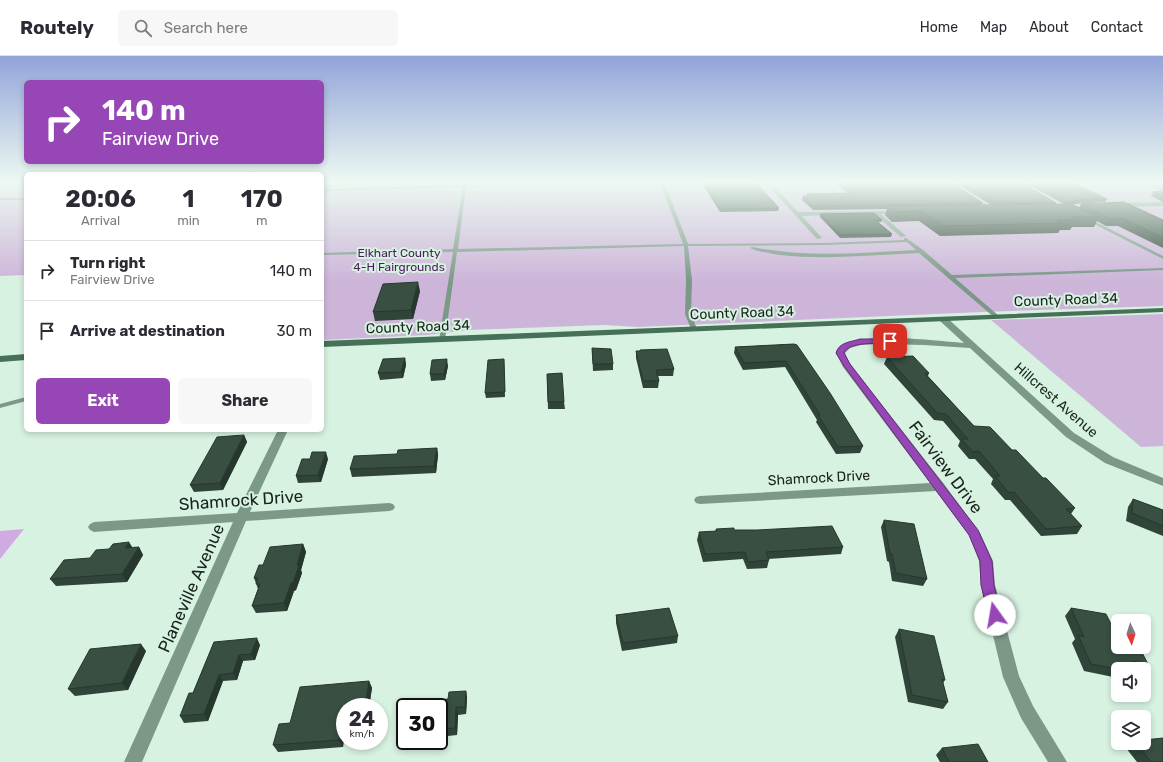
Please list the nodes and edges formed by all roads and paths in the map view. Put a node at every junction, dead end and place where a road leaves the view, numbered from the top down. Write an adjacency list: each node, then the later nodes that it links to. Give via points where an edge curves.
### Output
1 (460, 215): 13 (lane)
2 (674, 215): 12 (lane)
3 (797, 215): 8 (street)
4 (878, 215): 7 (street)
5 (1079, 216): 6 (street)
6 (1085, 219): 17 (lane)
7 (903, 236): 9 (lane)
8 (819, 238): 10 (lane)
9 (908, 241): 10 (lane); 14 (lane)
10 (824, 244): 11 (lane); 16 (lane)
11 (741, 245): 12 (lane); 16 (lane, via 788,255)
12 (686, 246): 13 (lane); 23 (lane, via 688,314)
13 (455, 251): 15 (lane); 24 (lane)
14 (921, 251): 16 (lane); 19 (lane)
15 (324, 254)
16 (835, 255)
17 (1163, 258)
18 (1163, 269): 19 (lane)
19 (950, 277): 21 (lane)
20 (1163, 310): 21 (street, County Road 34)
21 (997, 317): 22 (street, County Road 34)
22 (944, 319): 23 (street, County Road 34); 26 (street, Hillcrest Avenue)
23 (694, 329): 24 (street, County Road 34)
24 (442, 340): 25 (street, County Road 34)
25 (324, 345)
26 (973, 346): 32 (street, Hillcrest Avenue, via 1070,435 1109,460); 33 (street, Fairview Drive, via 875,341 848,345 841,349 840,353)
27 (24, 357): 28 (street)
28 (0, 358)
29 (24, 400): 30 (lane)
30 (0, 406)
31 (282, 432): 36 (street, Planeville Avenue)
32 (1163, 482)
33 (940, 487): 34 (street, Shamrock Drive); 39 (street, Fairview Drive, via 964,518 981,547 1011,677 1027,712)
34 (700, 500)
35 (389, 507): 36 (street, Shamrock Drive)
36 (242, 516): 37 (street, Shamrock Drive); 38 (street, Planeville Avenue)
37 (94, 527)
38 (133, 762)
39 (1058, 762)

